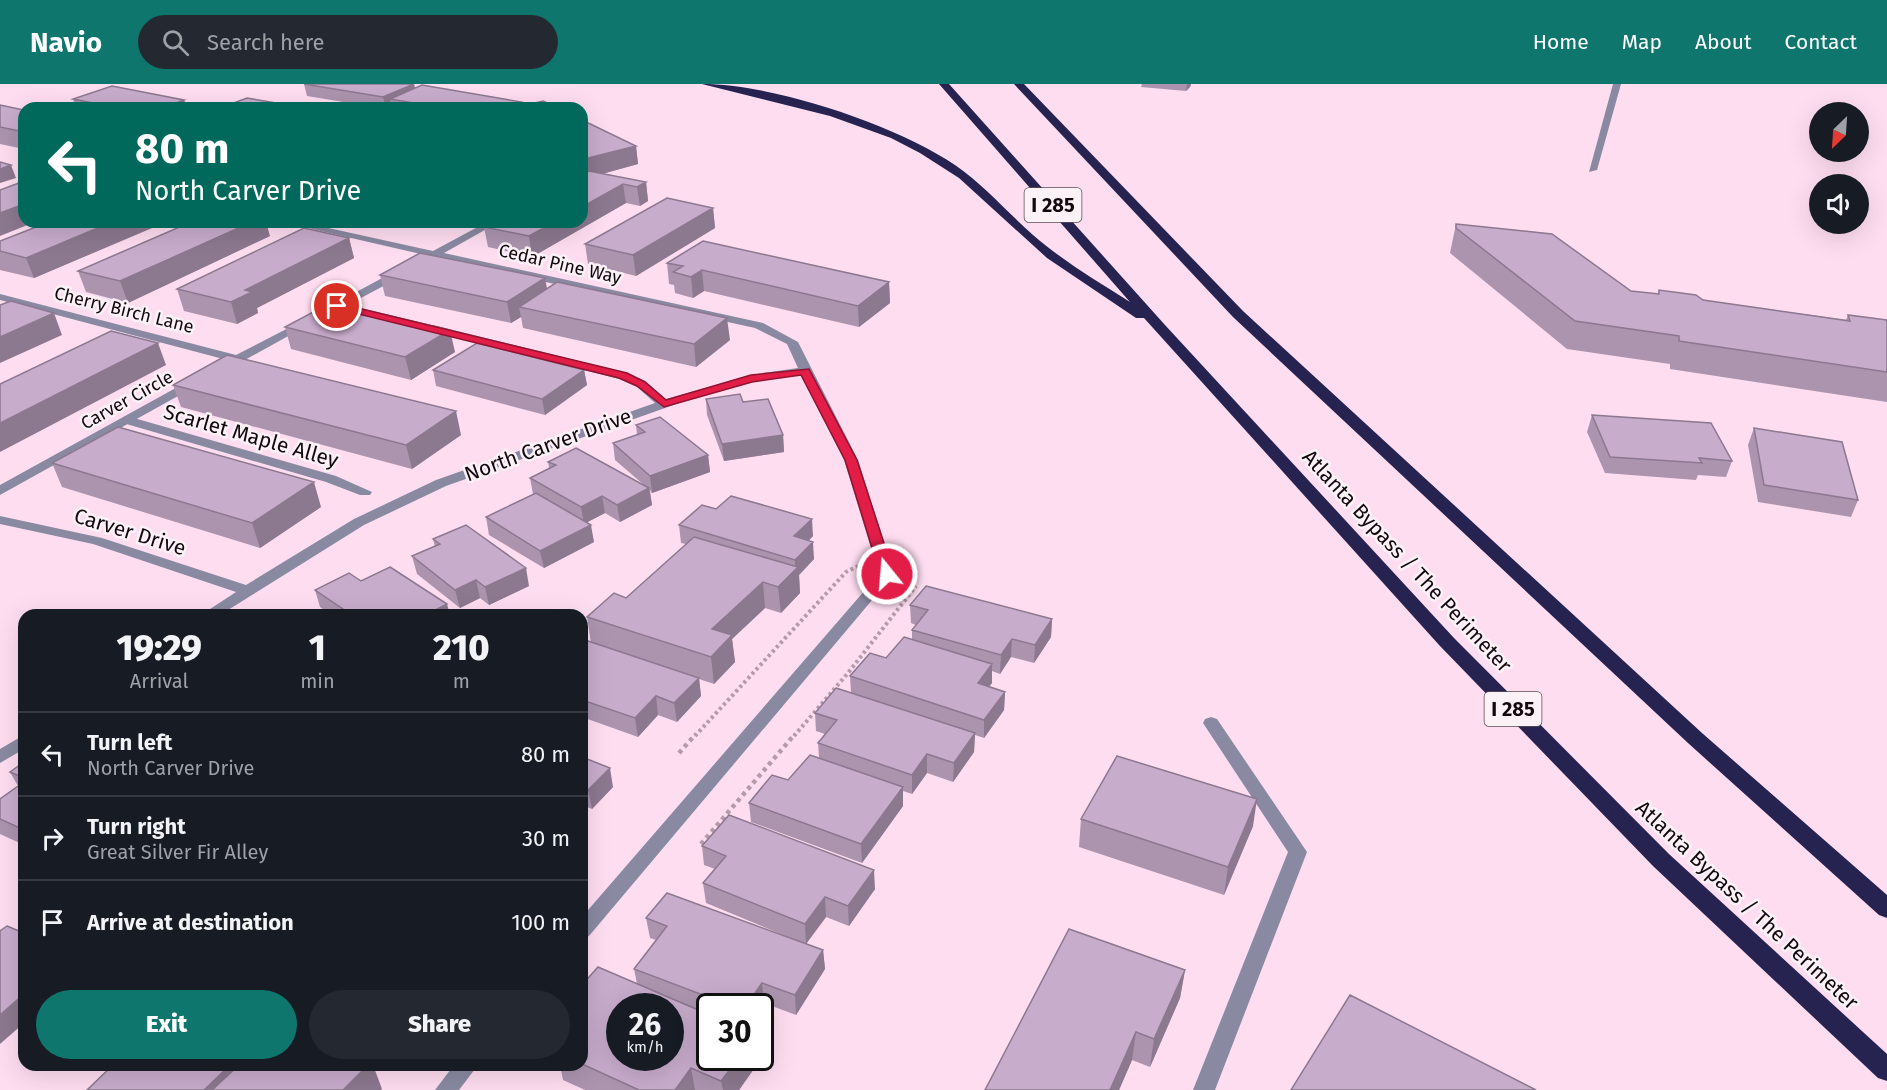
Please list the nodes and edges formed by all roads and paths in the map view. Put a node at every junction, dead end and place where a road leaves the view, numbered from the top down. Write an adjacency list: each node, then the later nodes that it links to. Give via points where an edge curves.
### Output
1 (707, 84): 13 (highway, via 822,110 918,148 969,180 1038,245)
2 (944, 84): 13 (highway, Atlanta Bypass / The Perimeter / I 285)
3 (1019, 84): 32 (highway, I 285, via 1238,314 1686,730)
4 (1617, 84): 5 (street)
5 (1592, 170)
6 (315, 228): 8 (street, Cedar Pine Way)
7 (483, 228): 8 (street, Carver Circle)
8 (436, 254): 10 (street, Carver Circle); 17 (street, Cedar Pine Way, via 759,325 792,342)
9 (0, 297): 14 (street, Cherry Birch Lane)
10 (337, 306): 11 (street); 16 (street, Carver Circle)
11 (360, 311)
12 (417, 324): 18 (street, via 623,376 641,384)
13 (1160, 328): 34 (highway, Atlanta Bypass / The Perimeter / I 285, via 1447,642 1660,860)
14 (126, 330): 15 (street); 16 (street, Cherry Birch Lane)
15 (105, 339)
16 (239, 359): 19 (street, Carver Circle)
17 (805, 371): 18 (street, North Carver Drive, via 751,379); 33 (street, via 851,460 887,574)
18 (664, 404): 25 (street, North Carver Drive, via 441,483 359,522)
19 (127, 420): 20 (street, Carver Circle); 21 (street, Scarlet Maple Alley)
20 (0, 491)
21 (365, 492)
22 (0, 520): 25 (street, Carver Drive, via 97,541)
23 (846, 572): 29 (path)
24 (916, 586): 31 (path, via 848,673)
25 (245, 590): 26 (street, North Carver Drive)
26 (218, 609)
27 (1211, 723): 37 (street, via 1298,852)
28 (18, 745): 30 (street)
29 (679, 753)
30 (0, 757)
31 (701, 844)
32 (1887, 909)
33 (588, 924)
34 (1887, 1070)
35 (462, 1071): 36 (street)
36 (446, 1090)
37 (1204, 1090)

